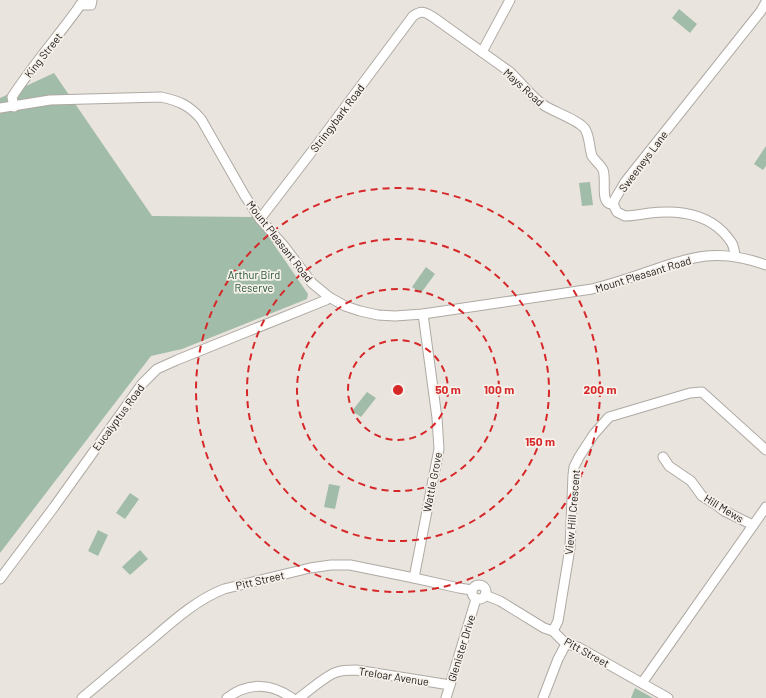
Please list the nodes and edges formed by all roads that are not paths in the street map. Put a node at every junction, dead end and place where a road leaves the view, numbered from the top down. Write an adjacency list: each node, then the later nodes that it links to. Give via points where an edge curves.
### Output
1 (92, 0): 4 (street, King Street, via 91,5)
2 (510, 0): 6 (street)
3 (766, 2): 9 (street, Sweeneys Lane, via 625,182)
4 (82, 3): 7 (street, King Street, via 23,80 12,97)
5 (413, 16): 6 (street, Mays Road, via 419,12 426,13); 10 (street, Stringybark Road)
6 (482, 52): 9 (street, Mays Road, via 510,72 537,100 585,128 593,157 603,170 605,198 607,203)
7 (14, 107): 8 (street, Mount Pleasant Road); 10 (street, Mount Pleasant Road, via 50,100 153,97 184,104 201,119)
8 (0, 108)
9 (614, 204): 11 (street, Sweeneys Lane, via 617,212 625,216 661,212 701,217 727,236 734,246)
10 (260, 219): 13 (street, Mount Pleasant Road, via 312,282)
11 (735, 256): 12 (street, Mount Pleasant Road); 14 (street, Mount Pleasant Road, via 689,259 592,289)
12 (766, 265)
13 (329, 297): 14 (street, Mount Pleasant Road, via 345,306 378,315); 20 (street, Eucalyptus Road, via 157,369 142,384)
14 (423, 314): 19 (street, Wattle Grove, via 439,449)
15 (766, 450): 24 (street, View Hill Crescent, via 702,392 690,393 609,417 594,434 574,467 570,548 558,621)
16 (663, 457): 18 (street, Hill Mews, via 669,466 691,481 702,496 724,511)
17 (766, 507): 18 (street)
18 (753, 525): 26 (street)
19 (414, 578): 21 (street, Pitt Street); 28 (street, Pitt Street, via 350,565 331,565 224,589 195,604)
20 (0, 579)
21 (472, 590): 22 (street, via 476,586 481,586 485,590); 23 (street, via 472,595)
22 (485, 595): 23 (street, via 481,599); 24 (street, Pitt Street)
23 (476, 599): 27 (street, Glenister Drive)
24 (553, 631): 25 (street, Pitt Street)
25 (566, 644): 26 (street, Pitt Street, via 578,647); 33 (street)
26 (642, 683): 34 (street, Pitt Street)
27 (450, 685): 31 (street, Treloar Avenue, via 347,670 336,672); 32 (street, Glenister Drive)
28 (85, 697)
29 (227, 698): 30 (street, via 246,688 258,686 272,687)
30 (292, 698)
31 (299, 698)
32 (446, 698)
33 (543, 698)
34 (668, 698)

